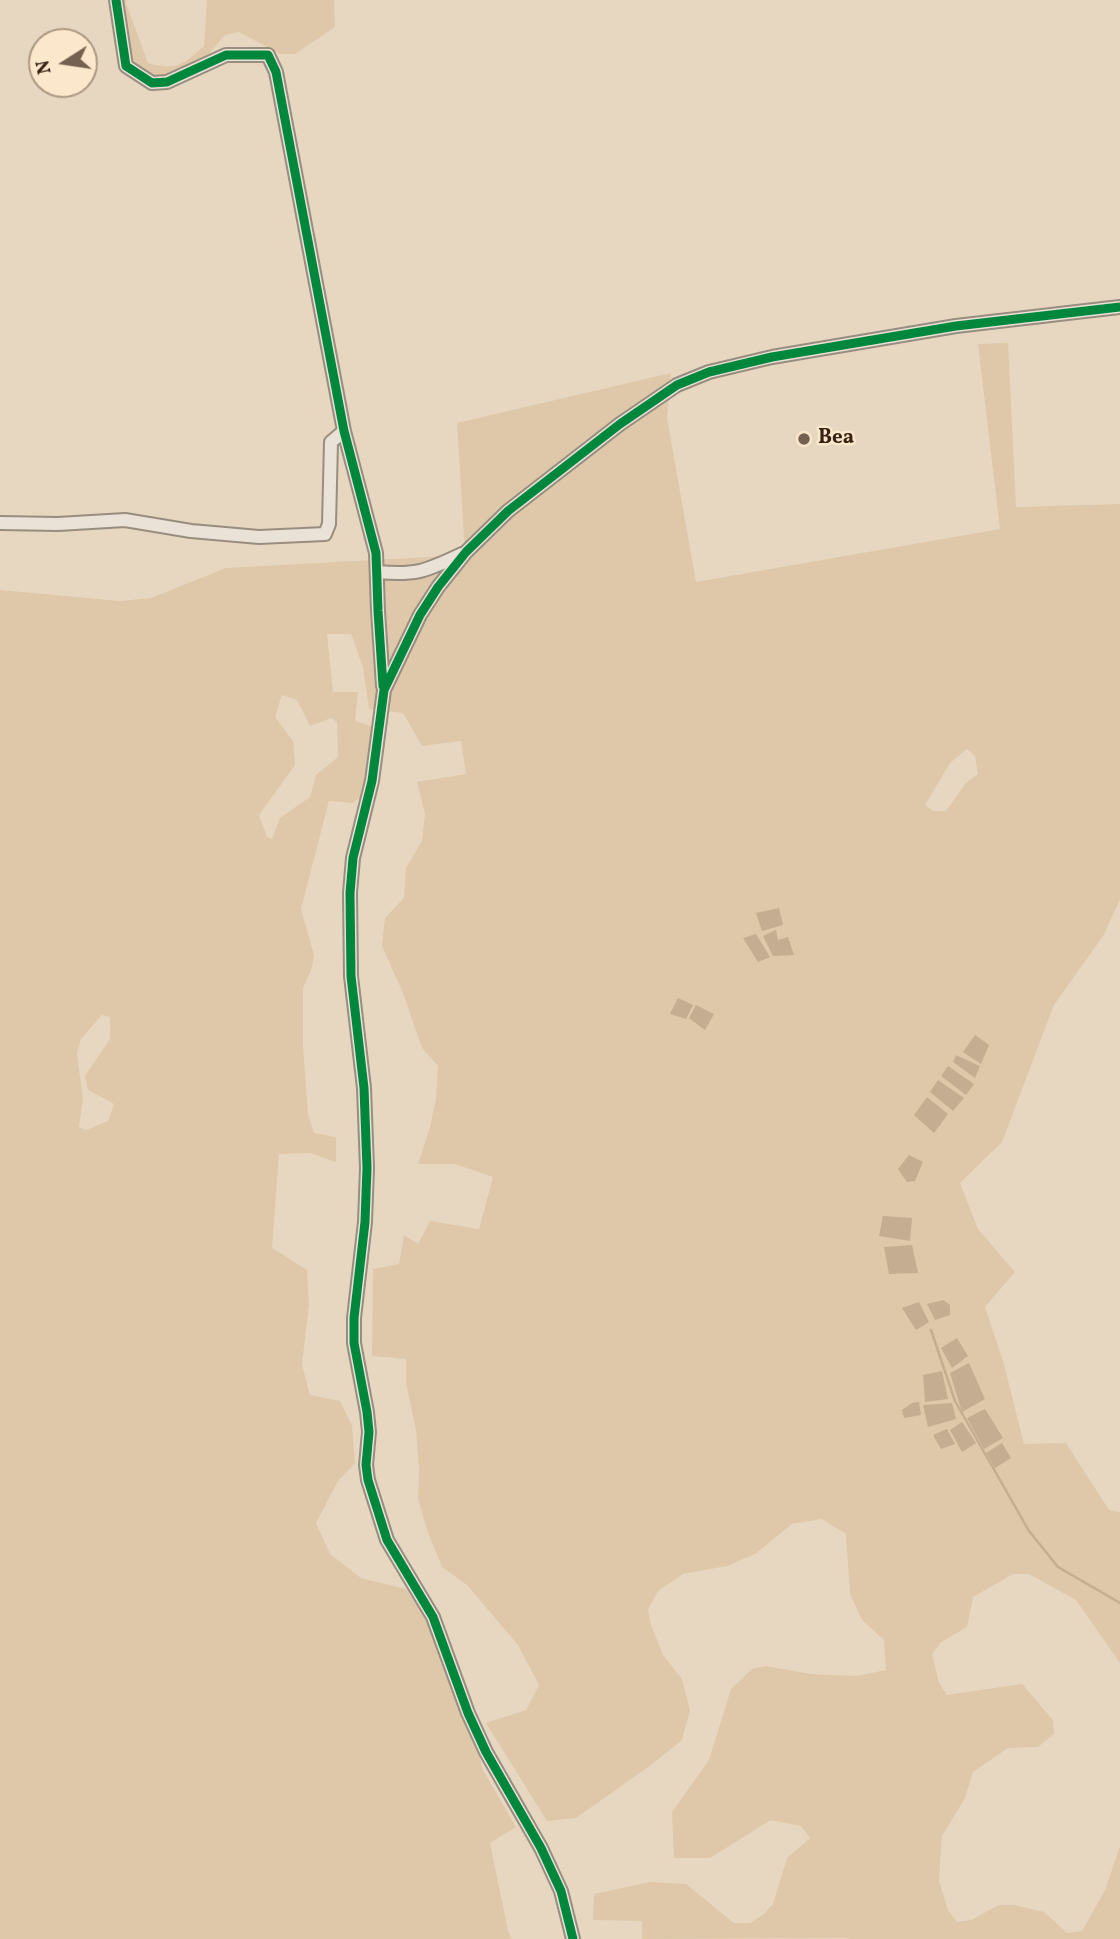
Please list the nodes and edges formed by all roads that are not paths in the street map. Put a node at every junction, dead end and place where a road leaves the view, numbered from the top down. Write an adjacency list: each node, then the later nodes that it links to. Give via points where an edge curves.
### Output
1 (116, 0): 3 (street, via 126,66 152,83 167,82 226,55 268,55 276,72)
2 (1120, 307): 5 (street, via 956,326 709,372 677,385 620,424 508,512)
3 (344, 430): 4 (street, via 331,443 325,534 259,537 125,520); 6 (street)
4 (0, 523)
5 (466, 552): 6 (street, via 425,571); 7 (street, via 420,615)
6 (378, 572): 7 (street)
7 (384, 690): 8 (street, via 350,893 351,976 364,1088 367,1168 354,1343 367,1412 368,1480 387,1540 433,1617 486,1752 561,1891)
8 (573, 1939)

